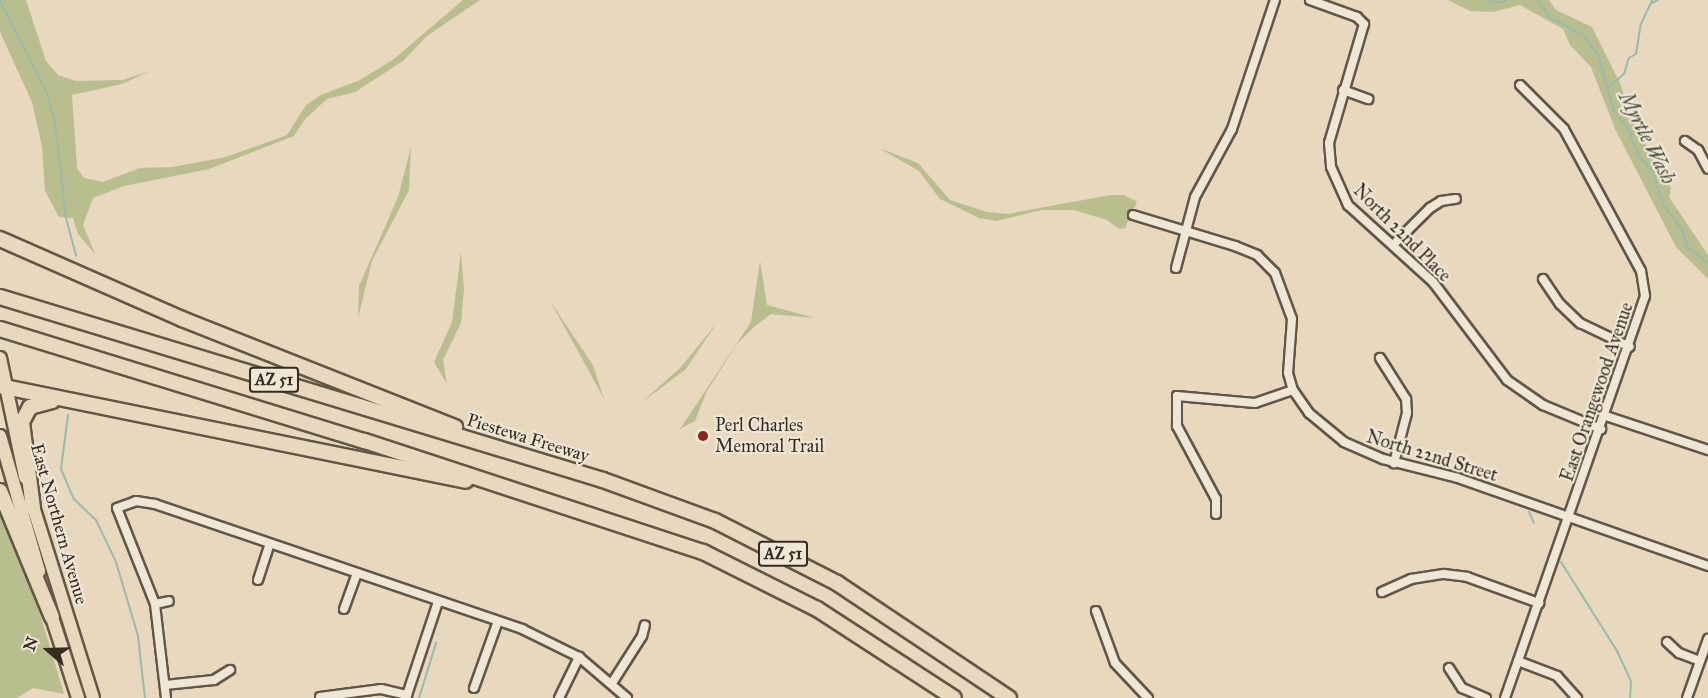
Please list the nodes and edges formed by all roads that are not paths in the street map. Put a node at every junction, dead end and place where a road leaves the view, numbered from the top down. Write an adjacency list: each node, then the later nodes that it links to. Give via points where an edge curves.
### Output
1 (1275, 0): 10 (street, via 1232,129 1195,197)
2 (1310, 0): 4 (street, North 22nd Place, via 1364,24)
3 (1520, 85): 19 (street, East Orangewood Avenue, via 1564,129 1641,272 1645,296)
4 (1343, 90): 5 (street); 12 (street, North 22nd Place, via 1329,143 1335,180 1354,212)
5 (1368, 99)
6 (1685, 141): 7 (street, via 1698,150)
7 (1708, 169)
8 (1456, 199): 12 (street, via 1441,201 1430,208)
9 (1133, 215): 10 (street, North 22nd Street)
10 (1184, 232): 15 (street); 23 (street, North 22nd Street, via 1257,255 1275,273 1292,319 1288,373)
11 (0, 239): 14 (highway)
12 (1394, 244): 26 (street, North 22nd Place, via 1433,282 1507,380 1556,412)
13 (0, 246): 14 (highway)
14 (26, 252): 29 (highway, via 182,319)
15 (1176, 268)
16 (1543, 279): 19 (street, via 1560,304 1580,322)
17 (0, 297): 29 (highway, Piestewa Freeway / AZ 51)
18 (0, 329): 32 (highway, AZ 51)
19 (1630, 347): 25 (street, East Orangewood Avenue)
20 (0, 358): 22 (main road, East Northern Avenue)
21 (1380, 358): 30 (street, via 1406,399 1407,413)
22 (3, 386): 24 (highway); 33 (main road, East Northern Avenue)
23 (1293, 390): 30 (street, North 22nd Street, via 1309,413 1344,442); 34 (street, via 1255,403 1177,396 1177,426 1216,499)
24 (77, 404): 32 (highway); 33 (highway, via 40,402 23,417 21,432)
25 (1606, 416): 26 (street, East Orangewood Avenue); 28 (street)
26 (1601, 429): 35 (street, East Orangewood Avenue)
27 (0, 436): 47 (main road, East Northern Avenue)
28 (1707, 448)
29 (532, 458): 68 (highway, Piestewa Freeway / AZ 51, via 715,521 780,553 837,583)
30 (1394, 463): 35 (street, North 22nd Street, via 1458,478)
31 (0, 491): 47 (highway)
32 (527, 494): 67 (highway, AZ 51, via 669,540 746,571 826,614)
33 (33, 507): 63 (main road, East Northern Avenue)
34 (1216, 514)
35 (1569, 518): 37 (street, North 22nd Street); 43 (street, East Orangewood Avenue)
36 (270, 544): 38 (street); 39 (street); 44 (street, via 155,504 136,501 117,508)
37 (1708, 566)
38 (357, 574): 42 (street); 45 (street)
39 (258, 580)
40 (1382, 592): 43 (street, via 1411,579 1444,574 1467,577)
41 (169, 601): 44 (street)
42 (438, 602): 48 (street); 61 (street)
43 (1539, 603): 53 (street, East Orangewood Avenue)
44 (155, 604): 58 (street)
45 (344, 609)
46 (1096, 611): 69 (street, via 1115,663)
47 (52, 617): 62 (main road, East Northern Avenue)
48 (498, 621): 52 (street, via 547,639); 59 (street)
49 (645, 625): 57 (street)
50 (1708, 639): 54 (street)
51 (1667, 642): 54 (street, via 1679,653)
52 (579, 657): 57 (street); 65 (street)
53 (1518, 661): 71 (street, East Orangewood Avenue); 72 (street, via 1557,676)
54 (1700, 661): 73 (street)
55 (1449, 668): 70 (street, via 1462,688)
56 (230, 670): 58 (street, via 214,680)
57 (612, 683): 66 (street)
58 (165, 685): 64 (street)
59 (474, 688)
60 (320, 697): 61 (street, via 381,689)
61 (406, 697)
62 (78, 698)
63 (93, 698)
64 (166, 698)
65 (559, 698)
66 (627, 698)
67 (954, 698)
68 (1009, 698)
69 (1148, 698)
70 (1486, 698)
71 (1505, 698)
72 (1577, 698)
73 (1687, 698)

